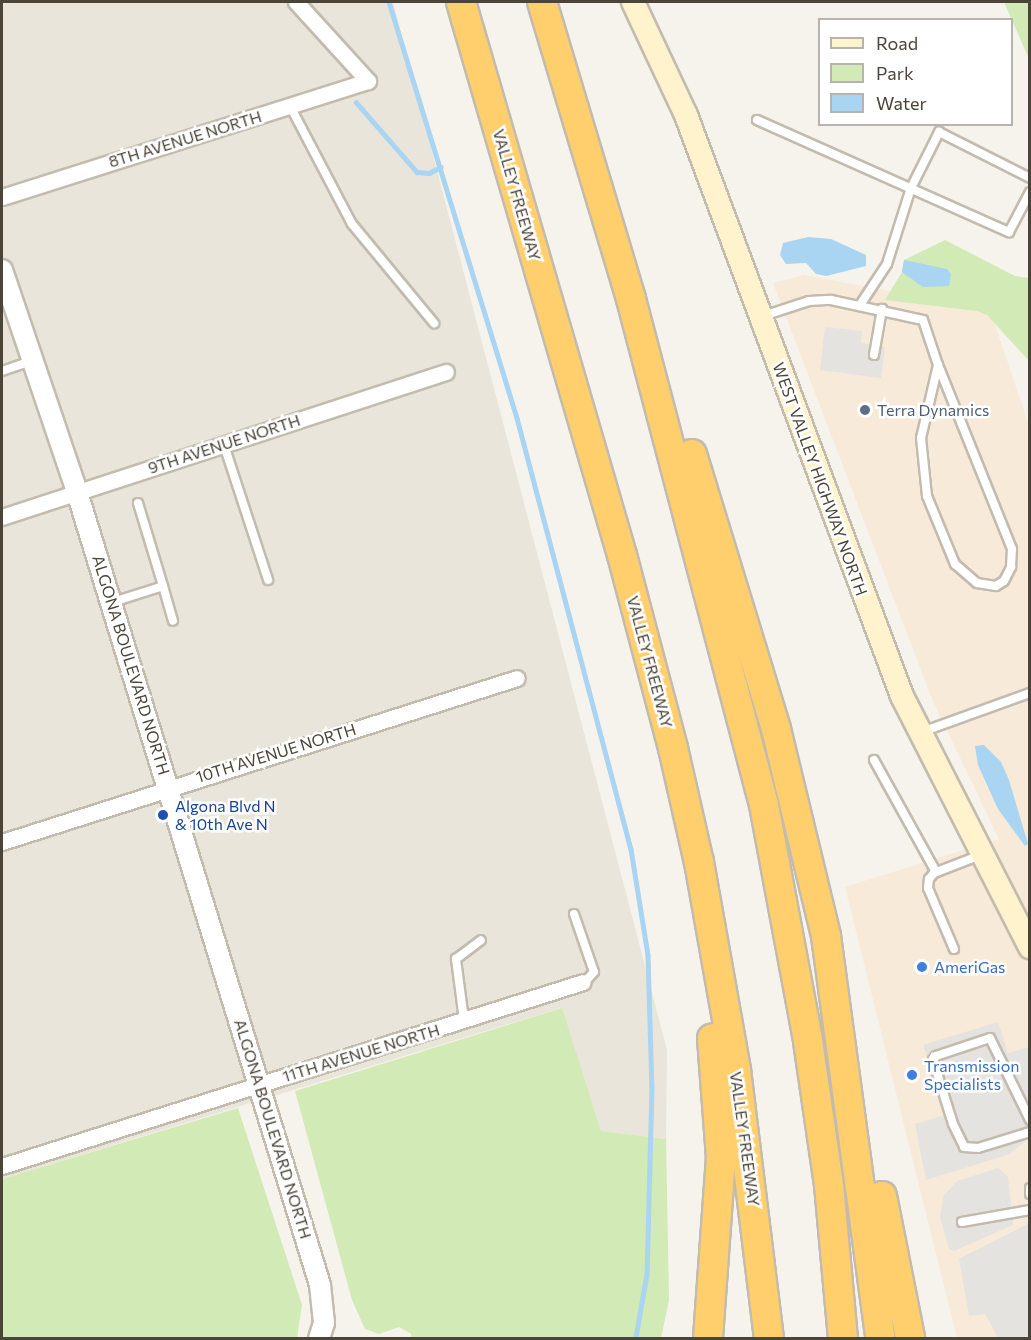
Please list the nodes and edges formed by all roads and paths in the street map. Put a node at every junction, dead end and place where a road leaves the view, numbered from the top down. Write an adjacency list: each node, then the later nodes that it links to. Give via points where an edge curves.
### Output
1 (296, 2): 5 (street, 8TH AVENUE NORTH, via 368,81)
2 (461, 2): 33 (highway, VALLEY FREEWAY, via 622,555)
3 (542, 2): 12 (highway)
4 (633, 2): 15 (main road, WEST VALLEY HIGHWAY NORTH, via 686,115)
5 (290, 106): 10 (street, 8TH AVENUE NORTH); 16 (lane, via 352,224)
6 (757, 120): 8 (lane)
7 (1029, 178): 8 (lane, via 939,132)
8 (911, 188): 9 (lane, via 1009,232); 13 (lane, via 887,264)
9 (1029, 192)
10 (2, 197)
11 (2, 270): 18 (street, ALGONA BOULEVARD NORTH)
12 (631, 299): 40 (highway, via 666,368 729,571 776,729); 57 (highway, via 764,805 808,1041 829,1185)
13 (860, 305): 14 (lane); 15 (lane, via 820,300)
14 (882, 309): 17 (lane); 19 (lane, via 923,320)
15 (761, 317): 32 (main road, WEST VALLEY HIGHWAY NORTH, via 879,640)
16 (434, 323)
17 (874, 355)
18 (32, 360): 20 (lane); 23 (street, ALGONA BOULEVARD NORTH)
19 (938, 365): 19 (lane, via 921,438 927,496 956,564 977,583 996,586 1004,581 1011,567 1012,549)
20 (2, 371)
21 (446, 372): 22 (street, 9TH AVENUE NORTH)
22 (224, 445): 23 (street, 9TH AVENUE NORTH); 26 (lane)
23 (77, 492): 25 (street, 9TH AVENUE NORTH); 28 (street, ALGONA BOULEVARD NORTH)
24 (138, 503): 27 (lane)
25 (2, 517)
26 (268, 580)
27 (163, 586): 28 (lane); 29 (lane)
28 (111, 602): 35 (street, ALGONA BOULEVARD NORTH)
29 (173, 621)
30 (517, 678): 35 (street, 10TH AVENUE NORTH)
31 (1029, 693): 32 (lane)
32 (921, 733): 37 (main road, WEST VALLEY HIGHWAY NORTH)
33 (673, 748): 55 (highway, via 718,1090 721,1158); 56 (highway, VALLEY FREEWAY, via 699,862 736,1070)
34 (874, 760): 38 (lane)
35 (169, 787): 36 (street, 10TH AVENUE NORTH); 46 (street, ALGONA BOULEVARD NORTH)
36 (2, 842)
37 (982, 854): 38 (lane); 42 (main road, WEST VALLEY HIGHWAY NORTH)
38 (936, 872): 43 (lane, via 929,879 928,888)
39 (574, 914): 44 (lane, via 594,972)
40 (826, 936): 58 (highway); 59 (highway, via 846,1007)
41 (481, 940): 45 (lane, via 456,959)
42 (1029, 947)
43 (954, 949)
44 (582, 983): 45 (street, 11TH AVENUE NORTH)
45 (465, 1021): 46 (street, 11TH AVENUE NORTH)
46 (259, 1084): 49 (street, 11TH AVENUE NORTH); 54 (street, ALGONA BOULEVARD NORTH, via 320,1285 324,1323)
47 (1029, 1120): 48 (lane, via 990,1038 933,1060 964,1147 978,1148)
48 (1029, 1132)
49 (2, 1166)
50 (1029, 1188): 51 (lane)
51 (1029, 1194)
52 (1029, 1210): 53 (lane)
53 (962, 1222)
54 (319, 1338)
55 (708, 1338)
56 (769, 1338)
57 (843, 1338)
58 (880, 1338)
59 (910, 1338)

